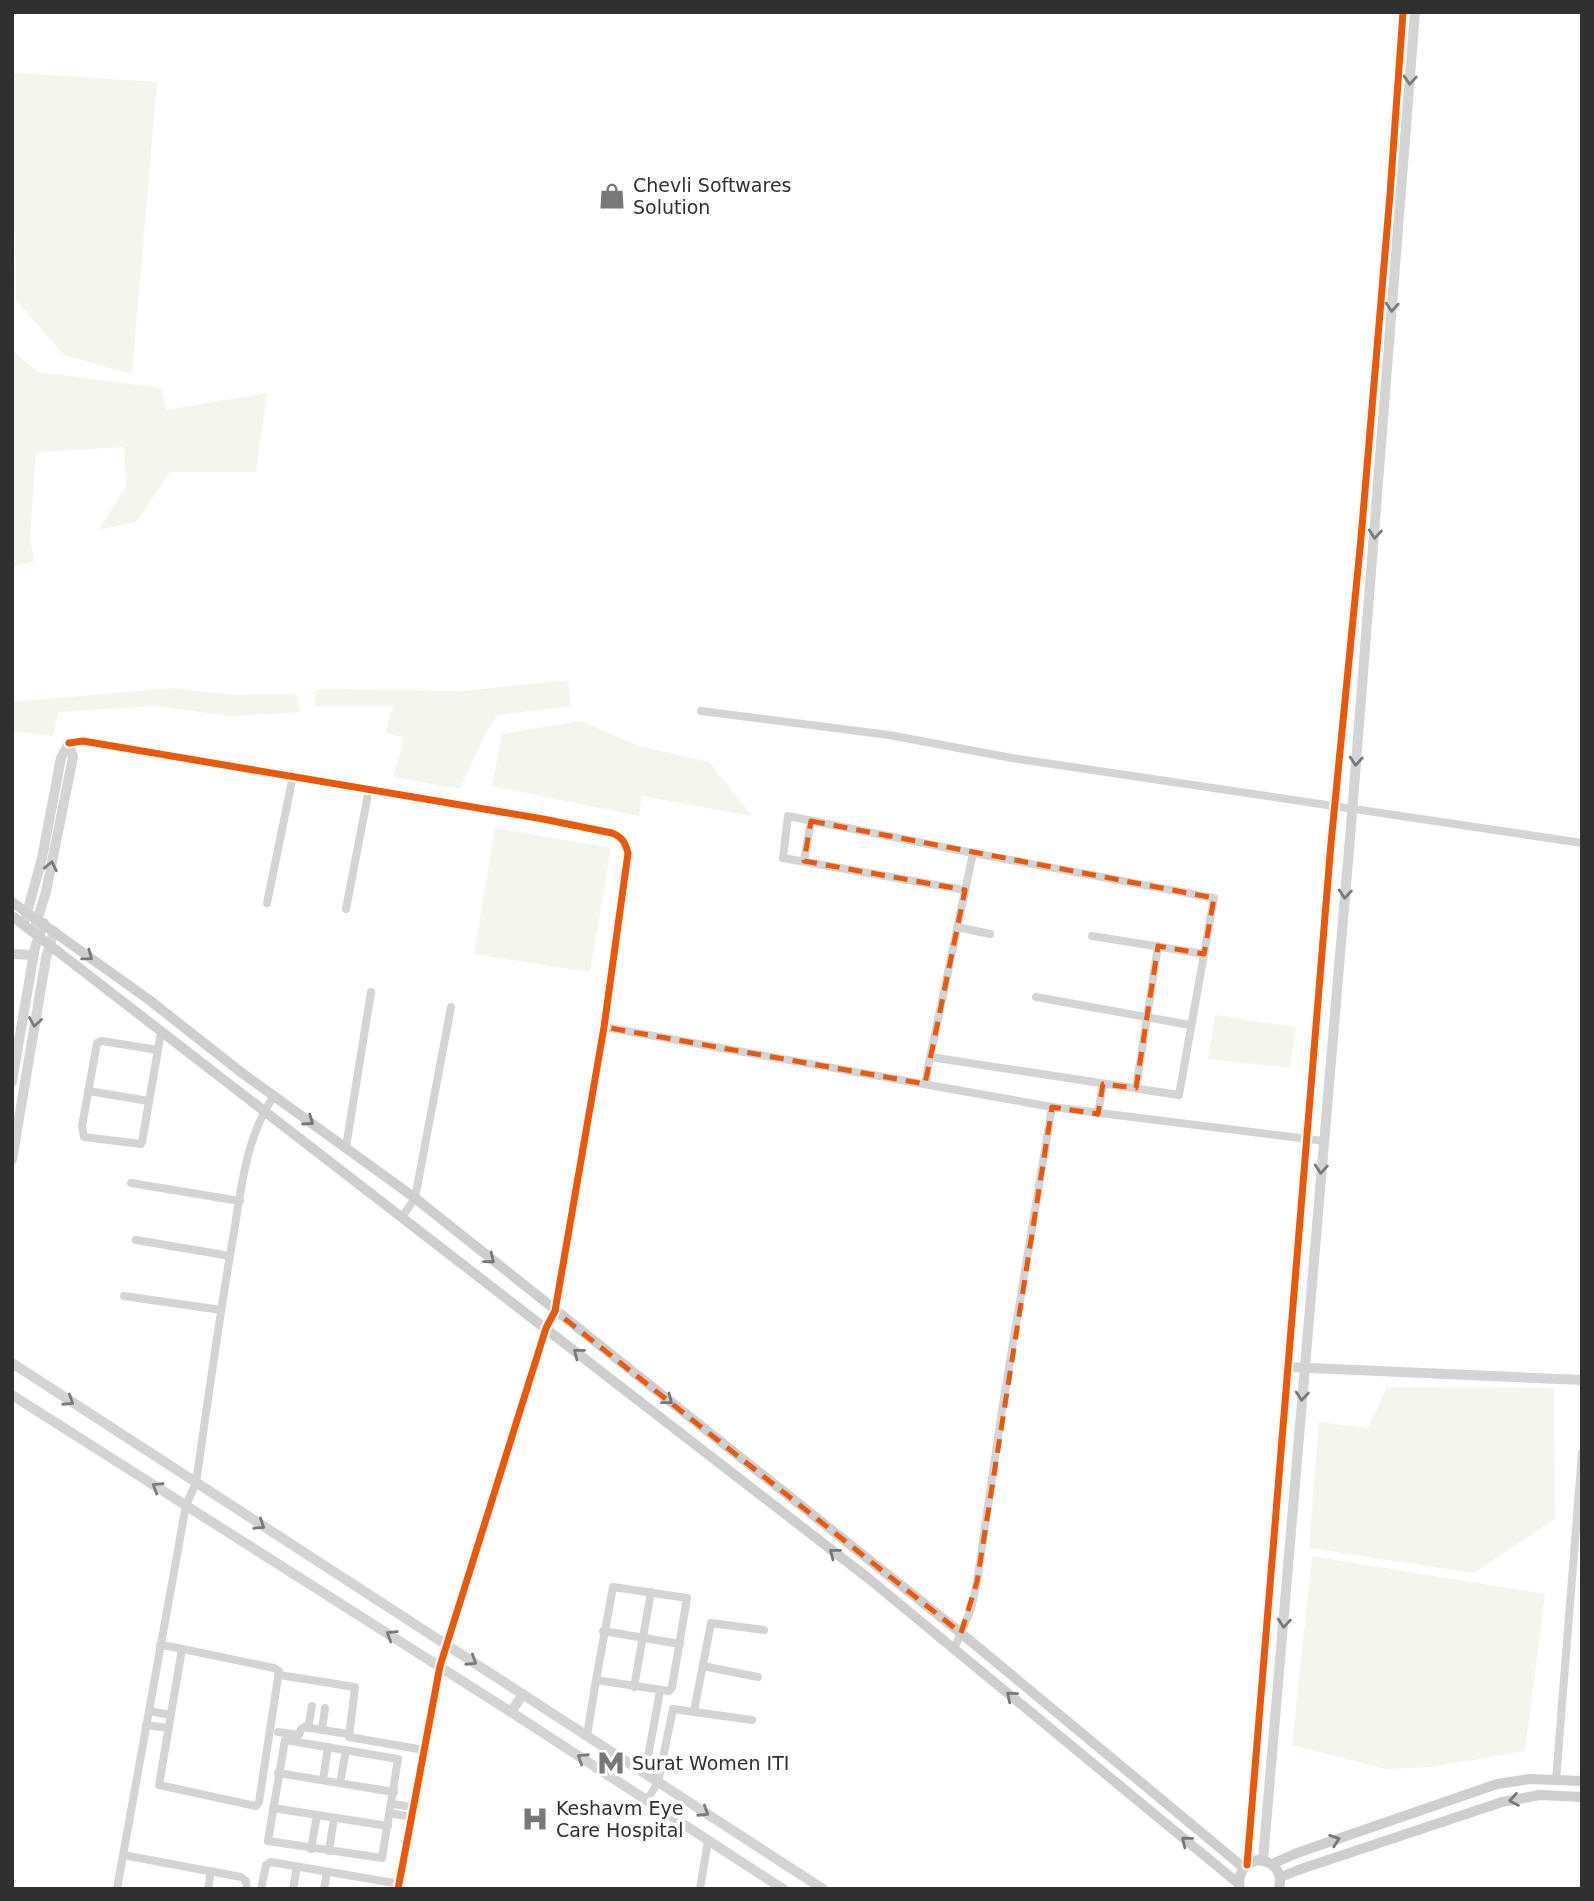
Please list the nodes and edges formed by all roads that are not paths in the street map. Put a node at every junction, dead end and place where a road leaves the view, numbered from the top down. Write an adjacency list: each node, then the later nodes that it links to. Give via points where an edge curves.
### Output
1 (1403, 12): 7 (street, via 1362,525)
2 (1415, 12): 8 (street, one-way to 8)
3 (701, 711): 7 (street, via 889,735)
4 (69, 743): 5 (street, via 83,741); 18 (street, via 61,758)
5 (293, 776): 6 (street); 15 (street)
6 (369, 789): 16 (street); 34 (street, via 620,836 628,853)
7 (1334, 806): 8 (street); 48 (street)
8 (1352, 808): 10 (street); 49 (street, one-way to 49)
9 (811, 821): 11 (street); 12 (street); 12 (street, via 788,816 783,858)
10 (1582, 843)
11 (973, 853): 13 (street); 27 (street, via 1214,898)
12 (804, 861): 13 (street)
13 (965, 890): 19 (street)
14 (12, 902): 18 (main road)
15 (267, 903)
16 (346, 909)
17 (12, 916): 20 (main road)
18 (37, 918): 20 (street); 20 (street); 21 (main road)
19 (957, 927): 22 (street); 37 (street)
20 (32, 930): 24 (main road); 28 (street)
21 (54, 931): 24 (street); 43 (main road, one-way to 43)
22 (990, 933)
23 (1092, 936): 25 (street)
24 (49, 944): 35 (main road); 51 (street, one-way to 51)
25 (1158, 947): 27 (street); 32 (street)
26 (12, 954): 28 (street)
27 (1204, 954): 33 (street)
28 (34, 955): 38 (street)
29 (371, 992): 50 (street)
30 (1036, 997): 32 (street)
31 (451, 1007): 53 (street)
32 (1147, 1017): 33 (street); 41 (street)
33 (1190, 1025): 41 (street, via 1179,1094)
34 (604, 1027): 39 (street); 60 (street)
35 (161, 1031): 36 (street); 46 (main road)
36 (158, 1050): 42 (street, via 99,1041); 44 (street)
37 (930, 1057): 39 (street); 40 (street)
38 (12, 1082)
39 (925, 1084): 45 (street)
40 (1103, 1084): 41 (street); 47 (street)
41 (1136, 1088)
42 (88, 1091): 44 (street); 44 (street, via 84,1137 140,1145)
43 (274, 1096): 46 (street); 50 (main road, one-way to 50)
44 (149, 1101)
45 (1052, 1107): 47 (street); 73 (street, via 977,1582)
46 (263, 1111): 54 (street, via 250,1142); 55 (main road)
47 (1098, 1114): 48 (street)
48 (1306, 1139): 49 (street); 63 (street)
49 (1324, 1141): 64 (street, one-way to 64)
50 (346, 1147): 53 (main road)
51 (12, 1160)
52 (131, 1183): 54 (street)
53 (415, 1198): 55 (street); 60 (main road, one-way to 60)
54 (240, 1200): 57 (street)
55 (402, 1217): 61 (main road)
56 (136, 1240): 57 (street)
57 (230, 1256): 59 (street)
58 (124, 1296): 59 (street)
59 (221, 1310): 68 (street)
60 (555, 1311): 61 (street); 73 (main road, one-way to 73)
61 (546, 1328): 77 (street); 79 (main road, one-way to 61)
62 (12, 1363): 68 (street, one-way to 68)
63 (1287, 1367): 64 (street); 128 (street)
64 (1305, 1367): 65 (street); 127 (street, one-way to 127)
65 (1582, 1380)
66 (12, 1395): 69 (street, one-way to 66)
67 (1582, 1453): 108 (street)
68 (196, 1483): 69 (street); 77 (street, one-way to 77)
69 (186, 1505): 76 (street); 80 (street, one-way to 69)
70 (651, 1592): 72 (street, via 613,1587); 74 (street); 75 (street, via 688,1600)
71 (764, 1630): 81 (street, via 711,1623)
72 (603, 1631): 74 (street); 84 (street)
73 (961, 1633): 79 (street); 128 (main road)
74 (643, 1638): 75 (street); 85 (street)
75 (680, 1644): 86 (street, via 672,1687)
76 (160, 1645): 78 (street); 90 (street)
77 (447, 1646): 80 (street); 87 (street, one-way to 87)
78 (182, 1649): 82 (street, via 274,1668); 93 (street)
79 (954, 1649): 133 (main road, one-way to 79)
80 (440, 1666): 92 (street); 104 (street)
81 (703, 1666): 83 (street); 91 (street)
82 (279, 1675): 96 (street, via 256,1806 160,1786); 100 (street, via 355,1687)
83 (758, 1676)
84 (596, 1680): 85 (street); 101 (street)
85 (634, 1687): 86 (street)
86 (660, 1691): 106 (street)
87 (523, 1694): 92 (street); 101 (street)
88 (312, 1706): 97 (street)
89 (326, 1708): 98 (street)
90 (149, 1711): 93 (street); 95 (street)
91 (694, 1711): 94 (street); 110 (street, via 672,1710)
92 (512, 1712): 114 (street, one-way to 92)
93 (171, 1715): 96 (street)
94 (752, 1720)
95 (146, 1725): 96 (street); 126 (street)
96 (168, 1728)
97 (308, 1728): 98 (street); 99 (street, via 303,1727 299,1735)
98 (322, 1730): 100 (street)
99 (278, 1732)
100 (348, 1734): 104 (street)
101 (587, 1737): 106 (street)
102 (328, 1747): 103 (street); 105 (street, via 285,1740); 107 (street)
103 (346, 1750): 111 (street); 112 (street, via 398,1759)
104 (424, 1750): 116 (street)
105 (278, 1773): 107 (street); 117 (street)
106 (645, 1773): 110 (street)
107 (323, 1780): 111 (street)
108 (1556, 1780): 109 (main road); 127 (main road, one-way to 108, via 1497,1784)
109 (1582, 1781)
110 (658, 1782): 114 (street); 143 (street, one-way to 143)
111 (340, 1783): 112 (street)
112 (394, 1792): 115 (street)
113 (1582, 1797): 132 (main road, one-way to 132, via 1540,1796 1502,1802 1298,1870)
114 (647, 1800): 123 (street)
115 (392, 1804): 116 (street); 118 (street)
116 (413, 1807): 120 (street)
117 (272, 1808): 119 (street); 124 (street, via 268,1841)
118 (390, 1813): 120 (street); 122 (street)
119 (317, 1815): 121 (street); 124 (street)
120 (411, 1817): 134 (street)
121 (334, 1818): 122 (street); 125 (street)
122 (388, 1826): 125 (street, via 380,1859)
123 (708, 1841): 141 (street); 142 (street)
124 (311, 1849): 125 (street)
125 (328, 1851)
126 (123, 1855): 130 (street); 135 (street)
127 (1267, 1862): 128 (main road); 132 (main road)
128 (1246, 1866): 133 (main road)
129 (297, 1867): 131 (street); 138 (street, via 268,1862); 139 (street)
130 (211, 1871): 136 (street); 137 (street, via 242,1877)
131 (327, 1872): 134 (street); 140 (street)
132 (1280, 1883)
133 (1240, 1886)
134 (399, 1887)
135 (117, 1889)
136 (208, 1889)
137 (247, 1889)
138 (261, 1889)
139 (293, 1889)
140 (324, 1889)
141 (700, 1889)
142 (783, 1889)
143 (823, 1889)

